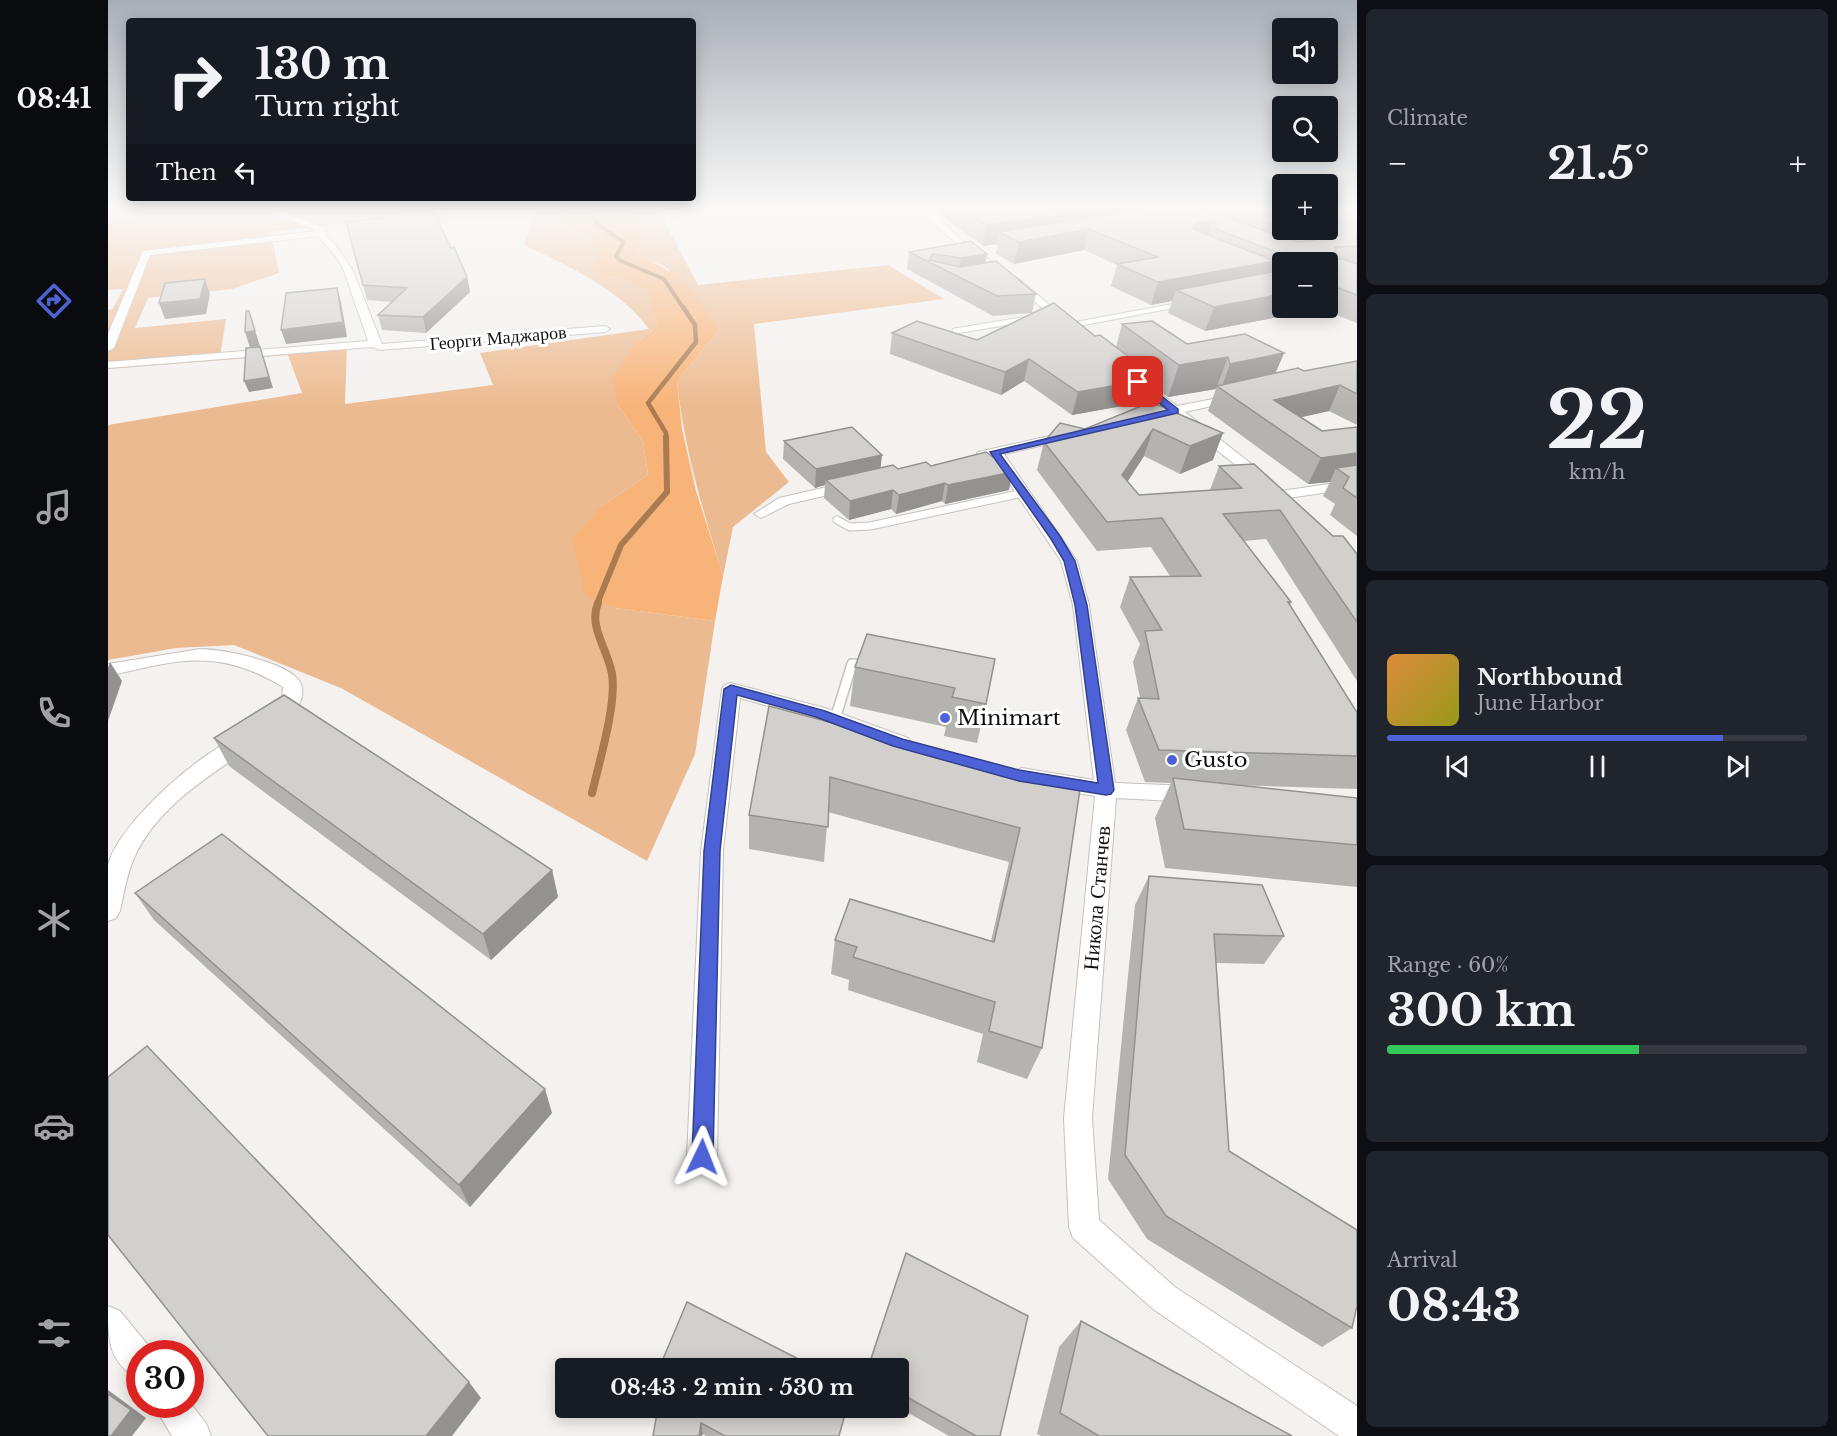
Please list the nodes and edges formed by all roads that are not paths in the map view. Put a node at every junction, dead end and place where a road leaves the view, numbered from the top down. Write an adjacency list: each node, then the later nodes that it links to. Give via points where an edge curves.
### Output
1 (138, 274): 11 (street)
2 (349, 274): 10 (street)
3 (999, 274): 6 (street, via 1020,284)
4 (1210, 300): 6 (street)
5 (1037, 317): 8 (lane)
6 (1068, 327): 9 (street)
7 (605, 329): 10 (street, Георги Маджаров, via 391,348)
8 (955, 331)
9 (1084, 339)
10 (374, 344): 12 (street, Георги Маджаров)
11 (108, 348)
12 (108, 365)
13 (1120, 368): 15 (street)
14 (1251, 393): 15 (street)
15 (1174, 411): 16 (street); 23 (street)
16 (1129, 421)
17 (1084, 432): 18 (street)
18 (994, 452): 19 (street); 22 (street, Никола Станчев)
19 (971, 458)
20 (866, 482): 25 (street, via 784,501)
21 (1357, 484): 23 (street)
22 (1023, 493): 26 (lane, via 870,526 850,527); 32 (street, Никола Станчев, via 1069,561 1081,605)
23 (1281, 495): 24 (street)
24 (1299, 510)
25 (761, 514)
26 (837, 520)
27 (873, 668): 29 (lane, via 852,664)
28 (108, 669): 34 (street, via 169,658 227,656 269,669 292,684 292,701 278,719 183,782 152,812 123,855)
29 (835, 719): 30 (street); 35 (street, via 731,689 712,851)
30 (920, 748)
31 (1008, 772): 32 (street)
32 (1106, 790): 33 (street); 39 (street, Никола Станчев, via 1078,1118 1084,1227 1164,1298)
33 (1208, 794)
34 (108, 911)
35 (702, 1157)
36 (108, 1323): 37 (street)
37 (126, 1345)
38 (180, 1418): 40 (street)
39 (1357, 1428)
40 (193, 1436)

